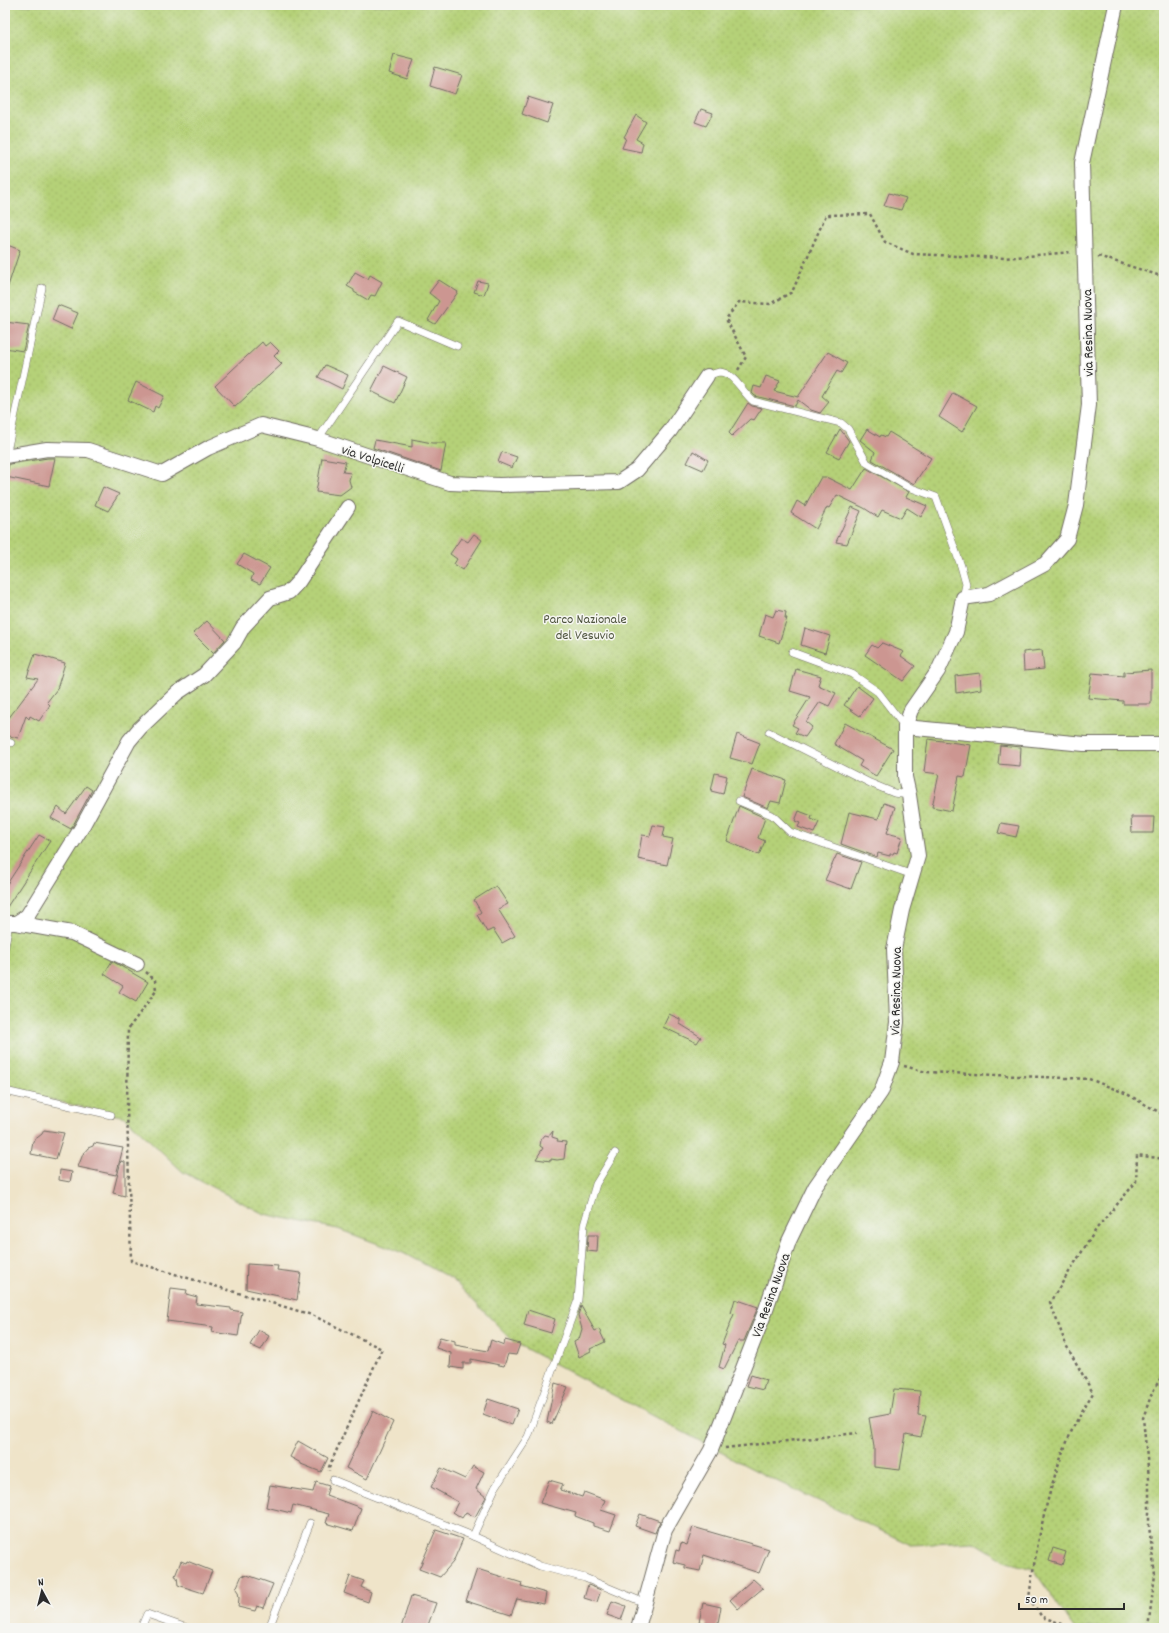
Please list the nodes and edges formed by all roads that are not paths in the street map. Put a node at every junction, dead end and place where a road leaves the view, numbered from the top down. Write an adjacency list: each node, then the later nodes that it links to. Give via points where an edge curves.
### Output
1 (1116, 5): 8 (street, via Resina Nuova, via 1082,163 1089,405 1076,506 1067,539 1045,564 989,594)
2 (42, 288): 6 (lane)
3 (457, 346): 5 (lane, via 398,321)
4 (707, 376): 5 (street, via Volpicelli, via 670,431 637,470 619,482 499,485 450,483); 8 (lane, Via Resina Nuova, via 719,372 727,374 753,401 840,423 848,429 867,462 906,486 936,497 966,584)
5 (318, 439): 6 (street, via Volpicelli, via 261,425 208,448 162,474 88,450 47,449)
6 (6, 456)
7 (348, 507): 16 (street, via 289,592 270,598 243,626 234,643 204,675 177,693 129,741 82,827)
8 (963, 598): 10 (street, Via Resina Nuova, via 956,632 938,671 911,710)
9 (792, 652): 10 (lane, via 852,674 878,692)
10 (905, 728): 12 (street, via 1084,744); 13 (street, Via Resina Nuova, via 905,777)
11 (769, 732): 13 (lane, via 870,783 894,793)
12 (1164, 744)
13 (909, 795): 15 (street, Via Resina Nuova, via 918,856)
14 (740, 801): 15 (lane, via 772,815 790,832)
15 (913, 875): 25 (street, Via Resina Nuova, via 894,949 897,1022 892,1062 881,1092 815,1187 789,1241 711,1450 665,1530)
16 (14, 921): 17 (lane); 18 (street, via 72,933)
17 (5, 946)
18 (137, 964)
19 (5, 1091): 20 (lane)
20 (111, 1115)
21 (615, 1153): 24 (lane, via 596,1184 584,1225 578,1300 528,1437 495,1488)
22 (333, 1480): 24 (lane)
23 (310, 1523): 28 (lane)
24 (473, 1536): 25 (lane, via 540,1566 585,1578)
25 (645, 1603): 29 (street, Via Resina Nuova)
26 (141, 1628): 27 (lane, via 147,1614)
27 (187, 1628)
28 (269, 1628)
29 (638, 1628)

